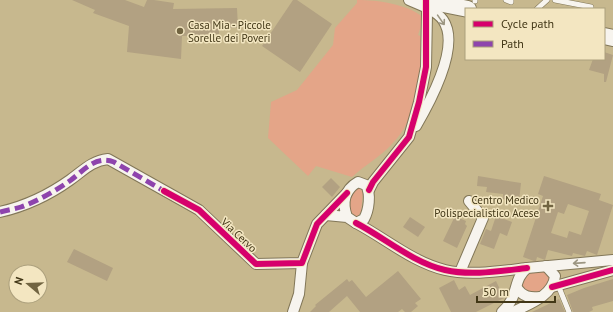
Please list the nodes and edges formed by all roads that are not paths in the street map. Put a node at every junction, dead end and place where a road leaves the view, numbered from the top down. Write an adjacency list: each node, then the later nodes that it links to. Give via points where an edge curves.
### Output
1 (409, 0): 10 (street, one-way to 10, via 436,13 443,21 449,36 448,51 435,91)
2 (506, 0): 3 (lane)
3 (512, 0)
4 (548, 0): 8 (lane)
5 (555, 0): 9 (lane)
6 (473, 3): 7 (main road)
7 (425, 6): 10 (street, via 426,68)
8 (538, 8)
9 (591, 8)
10 (409, 137): 11 (street)
11 (386, 166): 12 (street); 13 (street)
12 (358, 182): 13 (street, via 366,185); 14 (street, via 350,186)
13 (369, 190): 17 (street)
14 (347, 192): 18 (street); 19 (street, via 344,209)
15 (469, 202): 27 (street, via 483,218)
16 (0, 212): 22 (street, Via Cervo, via 22,207 71,179 83,168 108,159 199,210 256,264)
17 (368, 212): 19 (street, via 364,219); 20 (street, via 371,224)
18 (326, 215): 19 (street); 22 (street, via 317,224)
19 (352, 220): 20 (street)
20 (381, 236): 27 (street, via 426,263 444,270)
21 (613, 260): 23 (street, one-way to 23)
22 (302, 263): 31 (street, via 299,294)
23 (546, 266): 24 (street); 29 (street, via 555,276)
24 (527, 268): 26 (street); 28 (street, via 518,278)
25 (613, 270): 29 (street)
26 (499, 271): 27 (street); 28 (street)
27 (460, 272)
28 (517, 287): 30 (street, via 529,297); 32 (street, via 512,300)
29 (555, 287): 30 (street); 34 (lane)
30 (540, 296): 33 (street)
31 (293, 312)
32 (502, 312)
33 (513, 312)
34 (569, 312)

